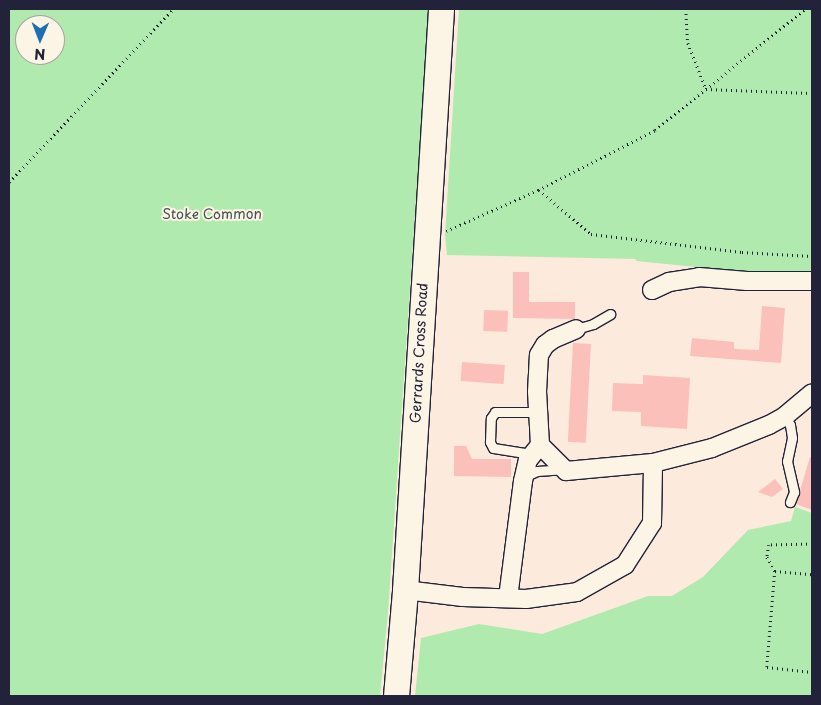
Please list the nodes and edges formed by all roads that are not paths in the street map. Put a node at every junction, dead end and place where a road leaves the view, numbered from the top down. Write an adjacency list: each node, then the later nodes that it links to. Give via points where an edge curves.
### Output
1 (441, 9): 14 (main road, Gerrards Cross Road)
2 (812, 281): 3 (street, via 699,277 669,282)
3 (652, 290)
4 (610, 314): 5 (lane)
5 (576, 329): 7 (street, via 553,339 542,350)
6 (812, 393): 8 (street)
7 (538, 412): 9 (street); 9 (lane, via 495,412 490,418 493,448)
8 (785, 416): 10 (street, via 769,426 712,448); 13 (lane, via 792,438 787,461 794,492)
9 (535, 450): 11 (street); 12 (street)
10 (653, 463): 11 (street, via 574,472); 15 (street, via 652,522 625,565 577,592 526,599)
11 (563, 469): 12 (lane, via 537,471)
12 (523, 478): 15 (street)
13 (790, 502)
14 (406, 590): 15 (street, via 463,597); 16 (main road, Gerrards Cross Road)
15 (508, 598)
16 (396, 696)

